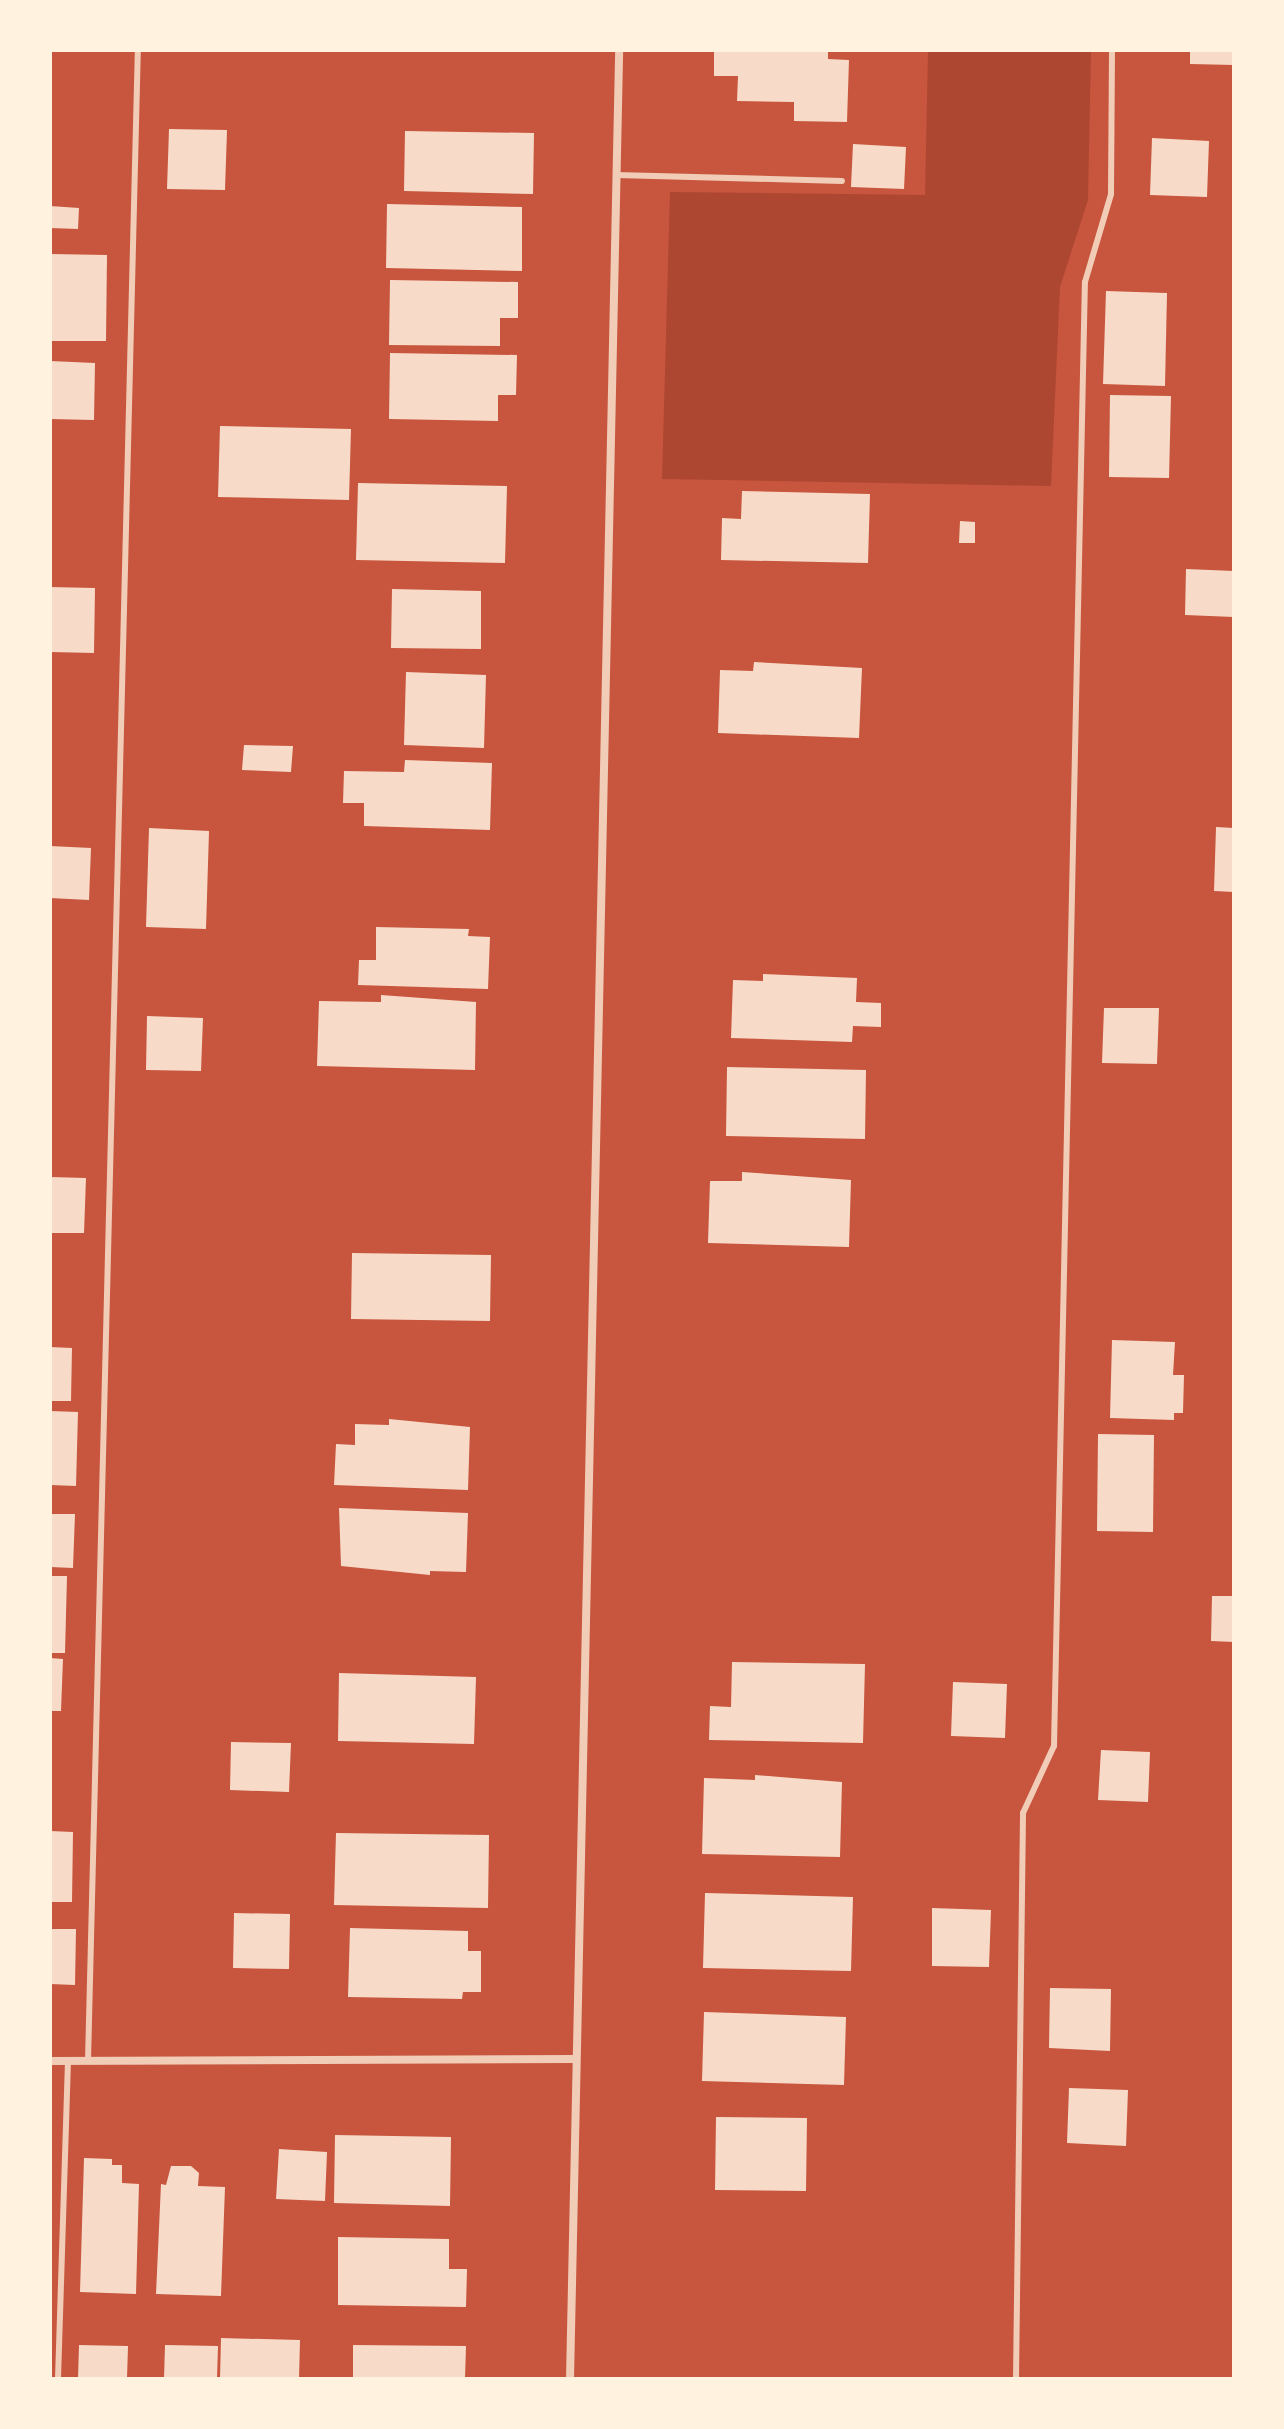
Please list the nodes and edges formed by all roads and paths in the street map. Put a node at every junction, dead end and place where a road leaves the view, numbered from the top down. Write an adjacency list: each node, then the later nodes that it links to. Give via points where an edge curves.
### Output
1 (138, 50): 9 (lane)
2 (619, 50): 4 (street)
3 (1112, 50): 12 (lane, via 1111,194 1085,282 1054,1746 1023,1813)
4 (616, 175): 5 (lane); 6 (street)
5 (842, 181)
6 (573, 2059): 9 (street); 11 (street)
7 (50, 2061): 8 (street)
8 (68, 2061): 9 (street); 10 (lane)
9 (88, 2061)
10 (58, 2379)
11 (570, 2379)
12 (1016, 2379)

